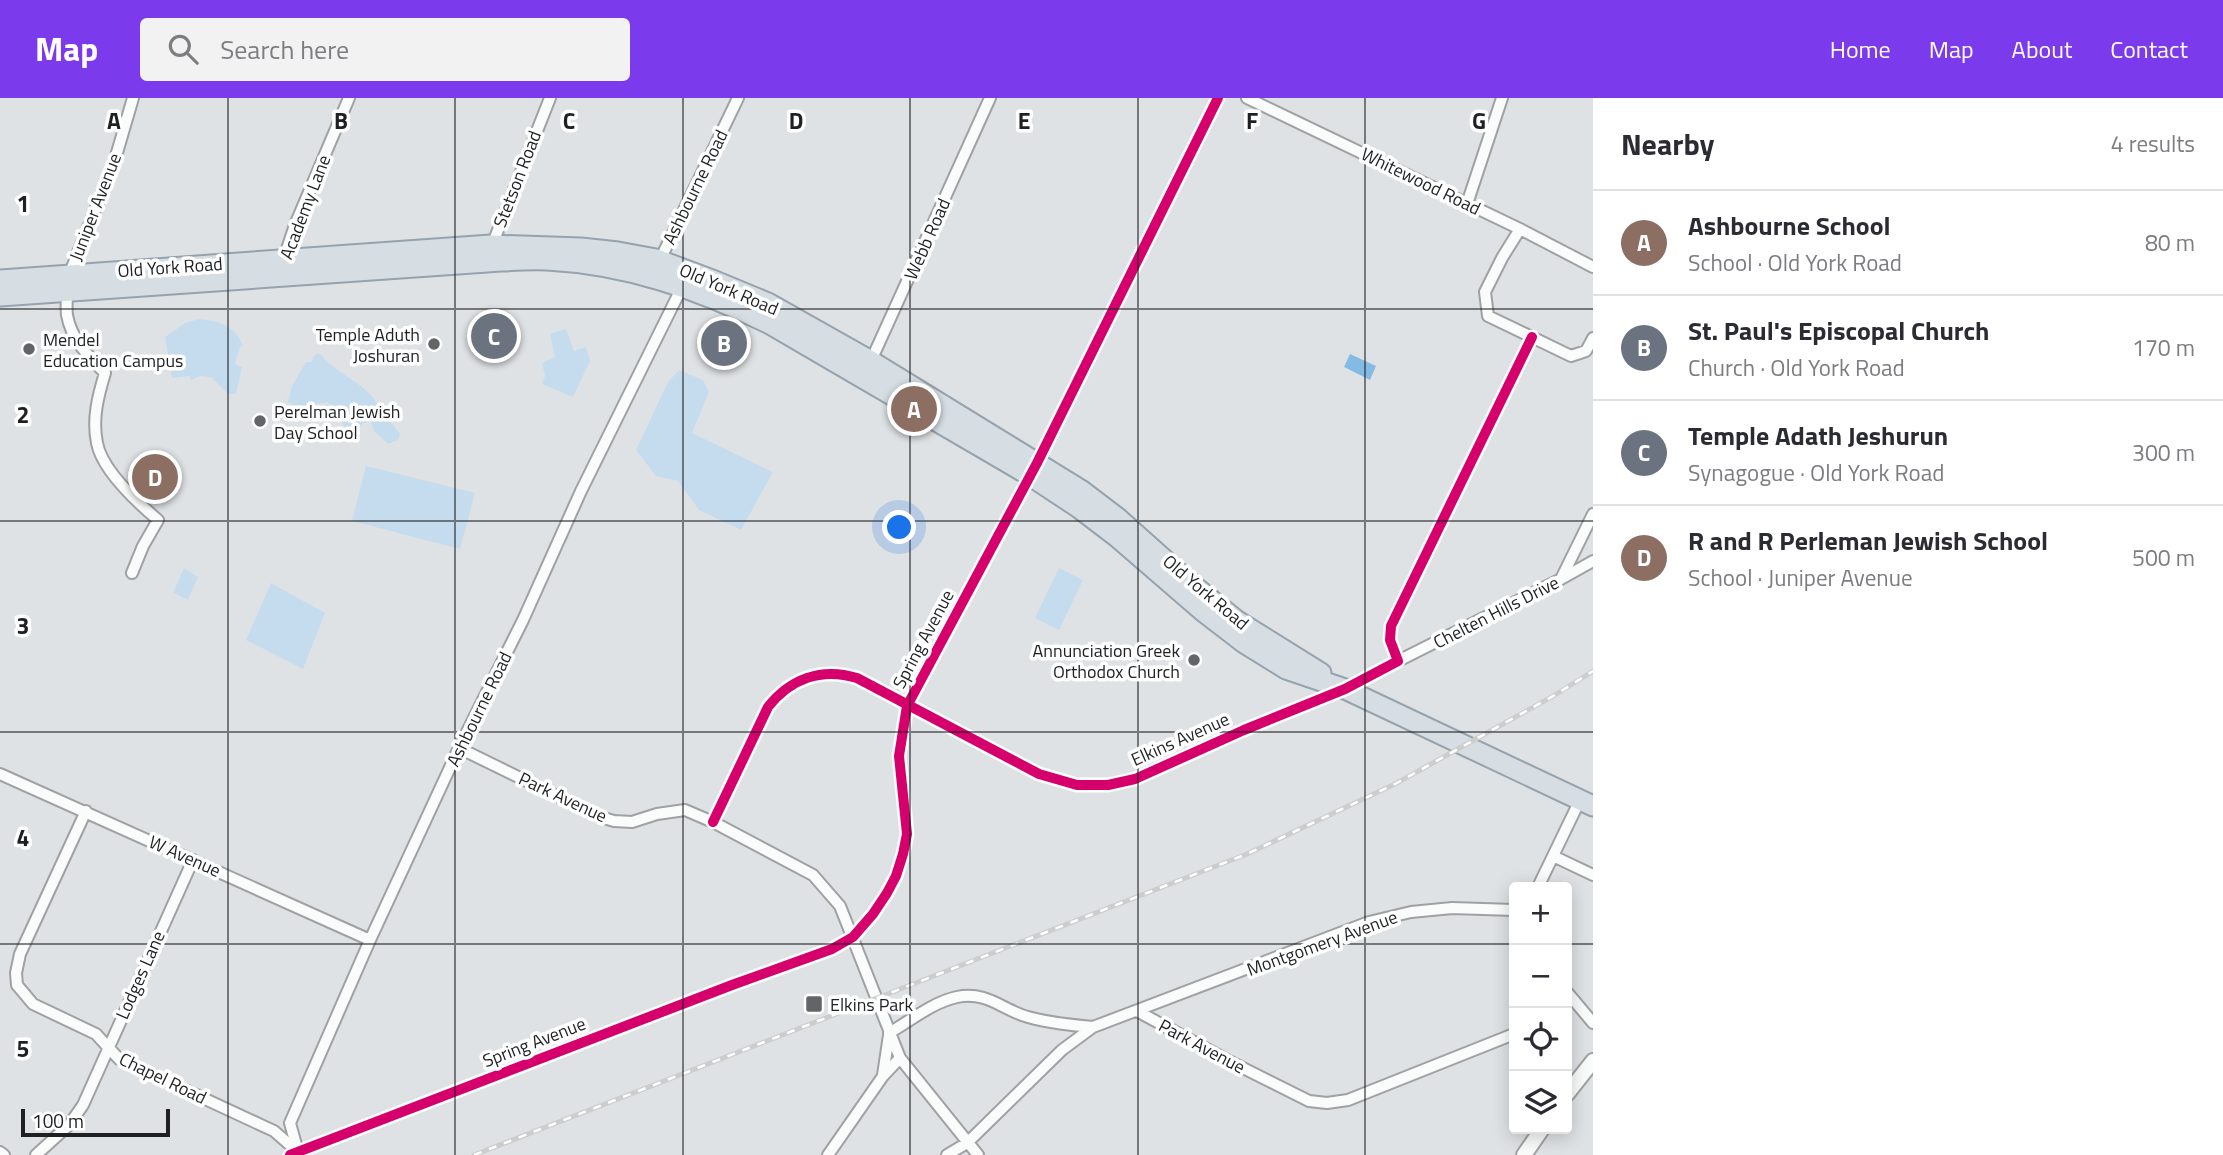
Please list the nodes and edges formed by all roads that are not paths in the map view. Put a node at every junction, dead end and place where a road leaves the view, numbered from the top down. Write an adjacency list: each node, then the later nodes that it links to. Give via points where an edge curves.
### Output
1 (133, 98): 17 (street, Juniper Avenue, via 114,163)
2 (349, 98): 13 (street, Academy Lane)
3 (550, 98): 11 (street, Stetson Road)
4 (737, 98): 14 (street, Ashbourne Road)
5 (990, 98): 21 (street, Webb Road)
6 (1219, 98): 22 (street, Spring Avenue)
7 (1247, 98): 9 (street, Whitewood Road)
8 (1502, 98): 9 (street)
9 (1468, 204): 10 (street, Whitewood Road)
10 (1520, 229): 12 (street, Whitewood Road); 19 (street, via 1485,292 1488,316)
11 (489, 253): 13 (highway, Old York Road); 14 (highway, Old York Road)
12 (1593, 267)
13 (281, 268): 17 (highway, Old York Road)
14 (656, 268): 15 (highway, Old York Road)
15 (685, 279): 21 (highway, Old York Road, via 768,303); 30 (street, Ashbourne Road)
16 (0, 280): 17 (highway, Old York Road)
17 (68, 283): 18 (highway, Old York Road); 25 (street, Juniper Avenue, via 67,316 74,336 105,373 96,402 97,445 137,503 158,520)
18 (0, 296)
19 (1532, 337): 20 (street, via 1571,356 1586,351); 27 (street, via 1391,626 1390,640)
20 (1593, 338)
21 (866, 370): 22 (highway, Old York Road)
22 (1033, 469): 28 (highway, Old York Road, via 1244,643 1286,669); 29 (street, Spring Avenue)
23 (1593, 514): 26 (street)
24 (1593, 561): 26 (street, Chelten Hills Drive)
25 (132, 573)
26 (1561, 579): 27 (street, Chelten Hills Drive)
27 (1398, 662): 28 (street, Elkins Avenue)
28 (1345, 689): 29 (street, Elkins Avenue, via 1135,779 1108,785 1077,785 1039,774); 32 (highway, Old York Road)
29 (907, 706): 34 (street, Elkins Avenue, via 843,673 816,675 789,685 768,707); 40 (street, Spring Avenue, via 899,756 907,834 903,854 887,894)
30 (459, 748): 34 (street, Park Avenue, via 600,817 632,822 685,810); 41 (street, Ashbourne Road)
31 (0, 774): 33 (street, W Avenue)
32 (1586, 803): 35 (street)
33 (86, 811): 36 (street, W Avenue); 48 (street, Chapel Road, via 20,954 17,985 27,999 96,1034)
34 (713, 822): 40 (street, Park Avenue, via 813,875 840,906)
35 (1553, 856): 37 (street); 38 (street)
36 (193, 860): 41 (street, W Avenue); 48 (street, Lodges Lane)
37 (1593, 875)
38 (1540, 882)
39 (1509, 910): 43 (street, Montgomery Avenue, via 1452,908 1380,919)
40 (853, 937): 46 (street, Park Avenue); 55 (street, Spring Avenue, via 832,949)
41 (370, 940): 55 (street, Ashbourne Road, via 290,1124)
42 (1572, 998): 44 (street)
43 (1137, 1011): 45 (street); 47 (street, Park Avenue, via 1308,1101 1327,1103 1348,1100)
44 (1593, 1023)
45 (1093, 1027): 46 (street, via 1025,1017 990,1000 967,996 941,1003); 54 (street, via 1062,1050)
46 (889, 1033): 49 (street, Park Avenue); 51 (street)
47 (1509, 1036)
48 (108, 1047): 55 (street, Chapel Road, via 119,1059 275,1131); 56 (street, Lodges Lane, via 77,1114)
49 (900, 1058): 51 (street); 54 (street, Park Avenue)
50 (1593, 1061): 52 (street)
51 (883, 1076): 57 (street)
52 (1572, 1088)
53 (1539, 1134): 60 (street)
54 (967, 1143): 58 (street); 59 (street, Park Avenue)
55 (294, 1153)
56 (36, 1155)
57 (828, 1155)
58 (947, 1155)
59 (978, 1155)
60 (1524, 1155)

